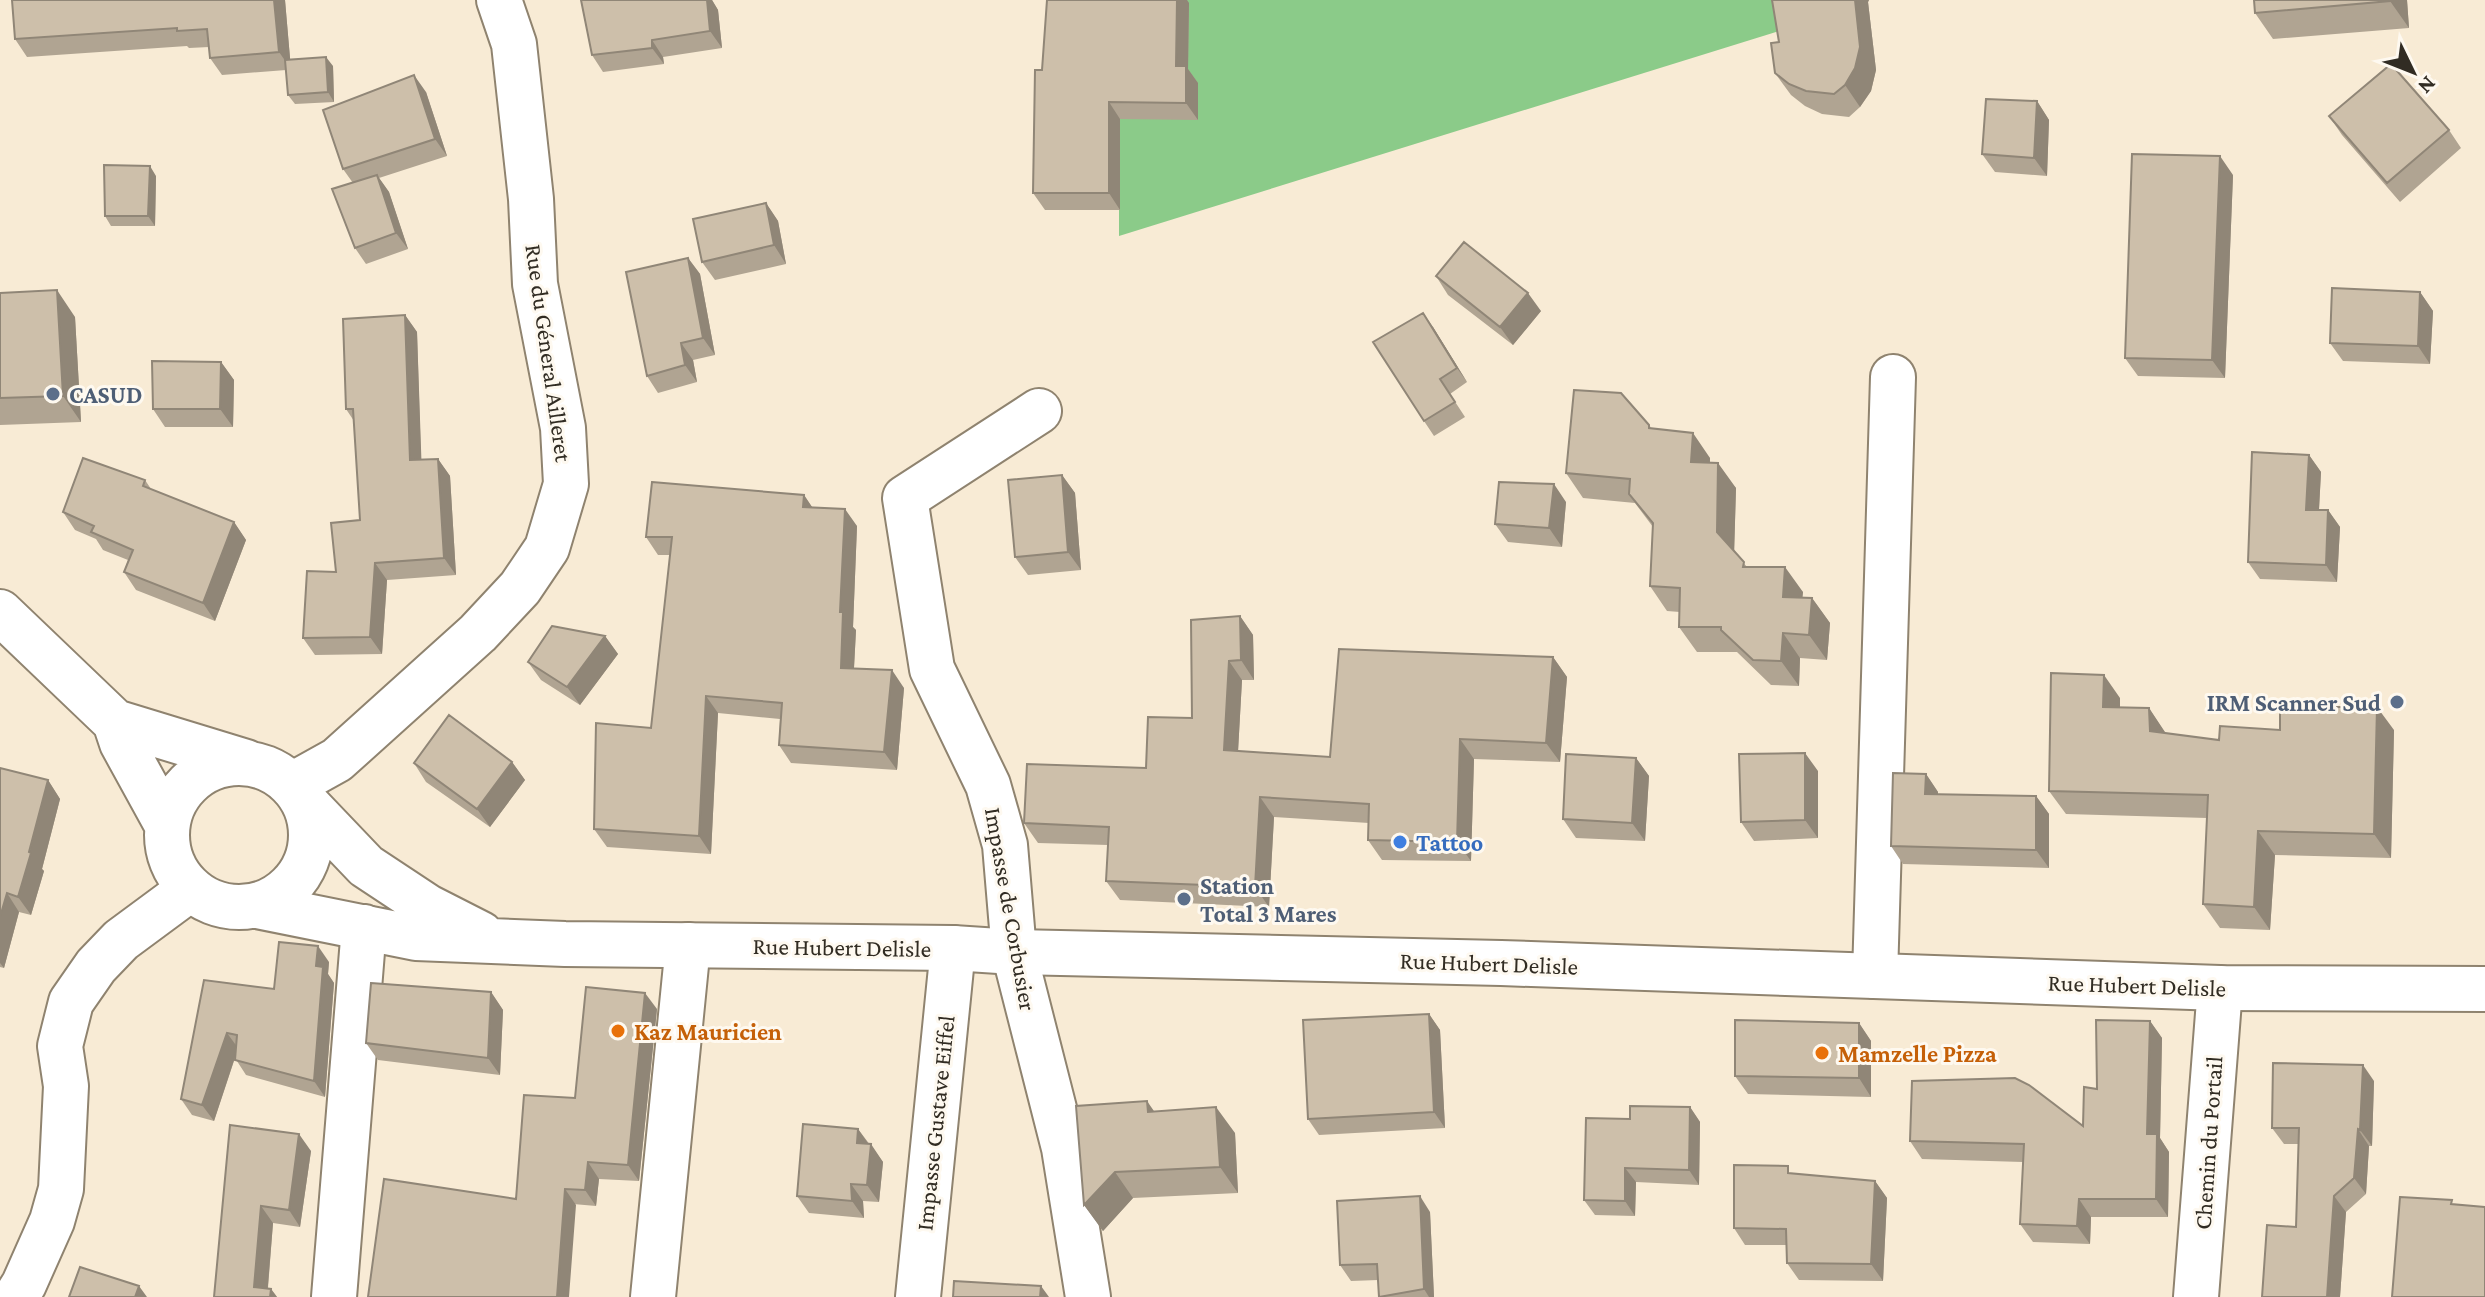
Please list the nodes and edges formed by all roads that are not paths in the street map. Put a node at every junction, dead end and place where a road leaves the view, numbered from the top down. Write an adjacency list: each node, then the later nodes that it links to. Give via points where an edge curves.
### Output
1 (499, 0): 7 (street, Rue du Géneral Ailleret, via 514,44 535,284 563,428 566,484 547,548 520,588 478,633)
2 (1893, 377): 16 (street)
3 (1039, 411): 15 (street, Impasse de Corbusier, via 905,498 932,669 988,785 1005,845)
4 (0, 612): 5 (street)
5 (115, 722): 6 (street); 8 (street)
6 (251, 763): 7 (street, via 272,770); 8 (street, via 227,763 187,784)
7 (298, 792): 10 (street, via 311,820 306,864 278,897); 12 (street, Rue Hubert Delisle, via 366,866 428,907)
8 (167, 825): 9 (street, via 175,871)
9 (190, 889): 10 (street, via 233,908); 19 (street, via 121,940 71,1002 60,1046 66,1086 61,1189)
10 (257, 906): 11 (street, Rue Hubert Delisle)
11 (364, 927): 12 (street, Rue Hubert Delisle, via 416,938); 20 (street)
12 (494, 941): 13 (street, Rue Hubert Delisle)
13 (688, 945): 14 (street, Rue Hubert Delisle); 21 (street)
14 (953, 948): 15 (street, Rue Hubert Delisle); 22 (street, Impasse Gustave Eiffel)
15 (1014, 952): 16 (street, Rue Hubert Delisle); 23 (street, Impasse de Corbusier, via 1064,1148)
16 (1875, 976): 17 (street, Rue Hubert Delisle)
17 (2220, 988): 18 (street, Rue Hubert Delisle); 24 (street, Chemin du Portail)
18 (2485, 989)
19 (16, 1297)
20 (334, 1297)
21 (653, 1297)
22 (918, 1297)
23 (1088, 1297)
24 (2196, 1297)

